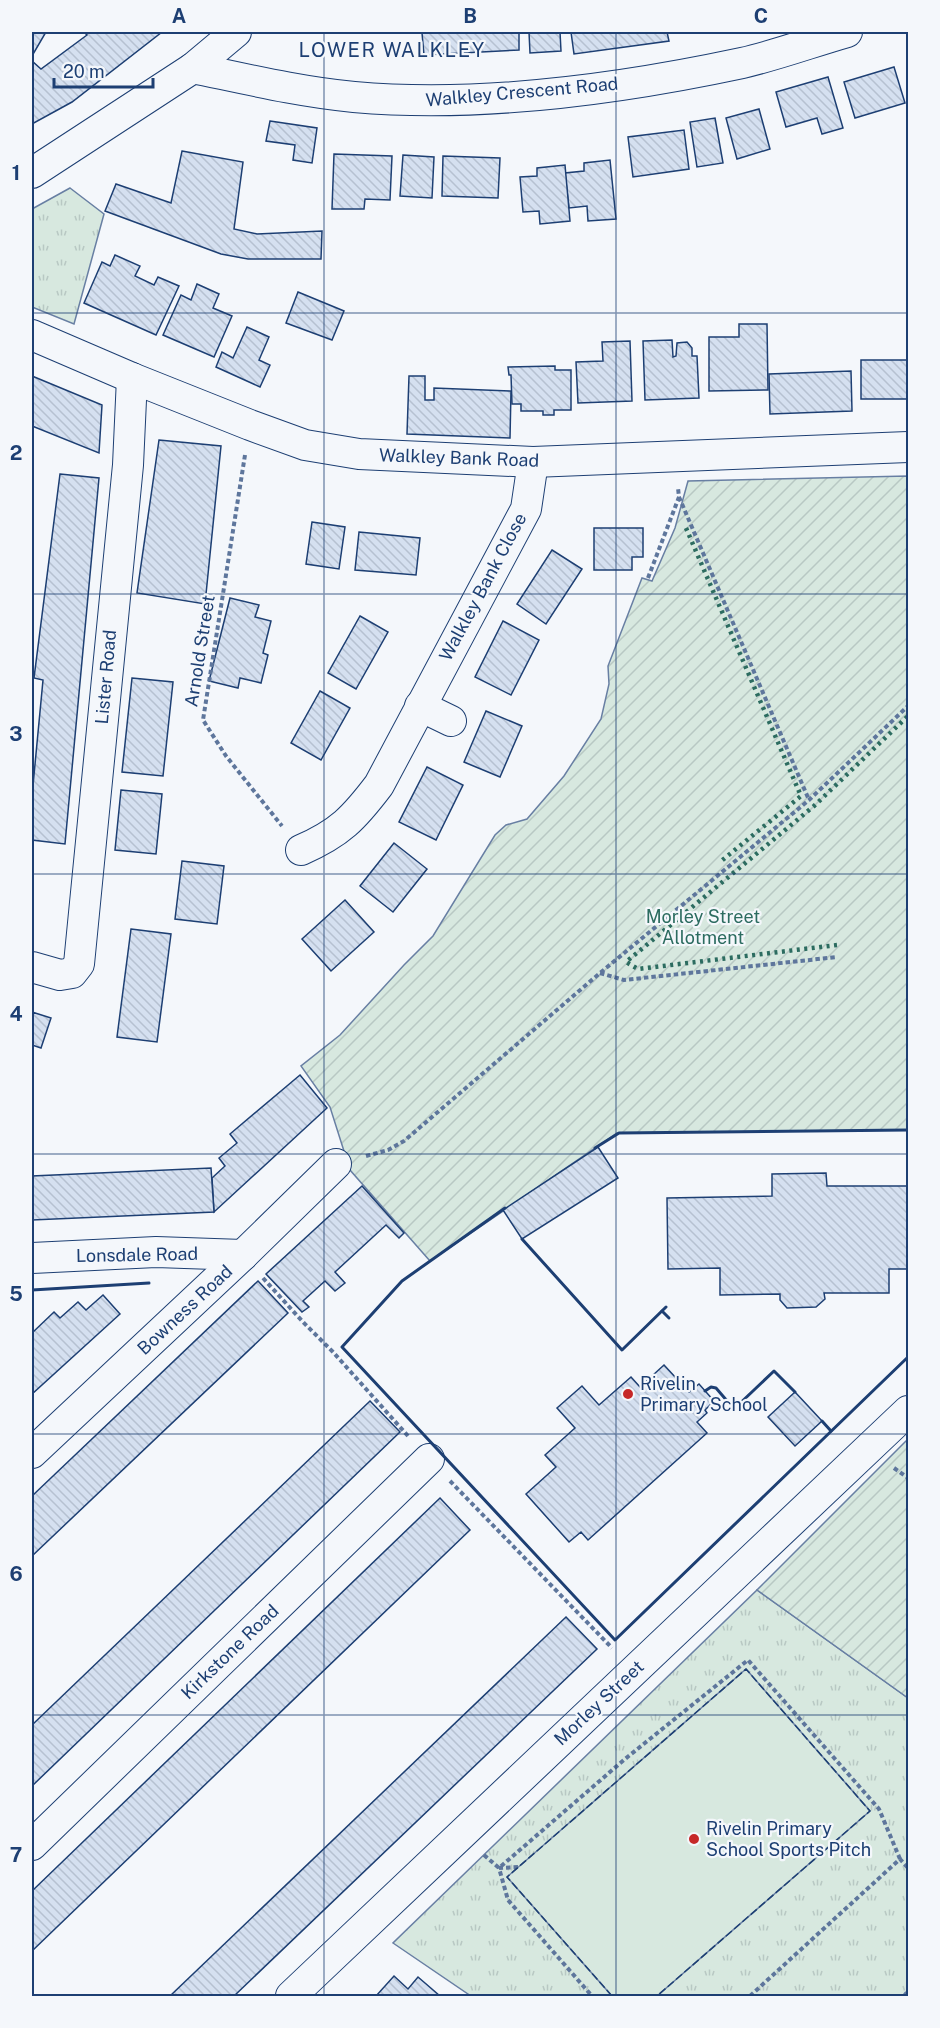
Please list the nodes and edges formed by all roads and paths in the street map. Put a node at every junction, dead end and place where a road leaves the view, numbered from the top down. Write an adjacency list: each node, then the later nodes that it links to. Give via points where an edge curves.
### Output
1 (236, 32): 3 (street)
2 (847, 32): 3 (street, Walkley Crescent Road, via 744,62 632,83 442,102 353,97)
3 (193, 68): 4 (street)
4 (32, 173)
5 (32, 335): 6 (street, Walkley Bank Road)
6 (132, 378): 7 (street, Walkley Bank Road); 19 (street, Lister Road, via 128,465 79,964 72,973 60,975)
7 (250, 425): 10 (street, Walkley Bank Road, via 305,445 359,454); 17 (path, Arnold Street, via 203,720 226,756)
8 (909, 447): 9 (street, Walkley Bank Road)
9 (676, 455): 10 (street, Walkley Bank Road); 11 (path)
10 (533, 462): 13 (street, Walkley Bank Close, via 526,509)
11 (679, 497): 12 (path); 16 (path)
12 (648, 578)
13 (420, 706): 15 (street); 17 (street, Walkley Bank Close, via 379,784 357,814 326,839)
14 (909, 706): 16 (path)
15 (451, 721)
16 (809, 800): 20 (path)
17 (301, 850)
18 (837, 957): 20 (path, via 624,980)
19 (32, 967)
20 (600, 973): 21 (path, via 404,1141 388,1150)
21 (336, 1164): 22 (street, Bowness Road)
22 (243, 1255): 23 (street, Lonsdale Road, via 156,1252); 25 (street, Bowness Road)
23 (32, 1258)
24 (909, 1411): 27 (street, Morley Street)
25 (32, 1453)
26 (429, 1459): 28 (street, Kirkstone Road)
27 (460, 1835): 31 (path); 34 (street, Morley Street)
28 (32, 1845)
29 (900, 1859): 31 (path, via 879,1809 748,1660); 32 (path); 36 (path)
30 (518, 1867): 31 (path)
31 (499, 1868): 35 (path, via 508,1900)
32 (909, 1868)
33 (909, 1991): 37 (path)
34 (291, 1996)
35 (592, 1996)
36 (750, 1996)
37 (904, 1996)

